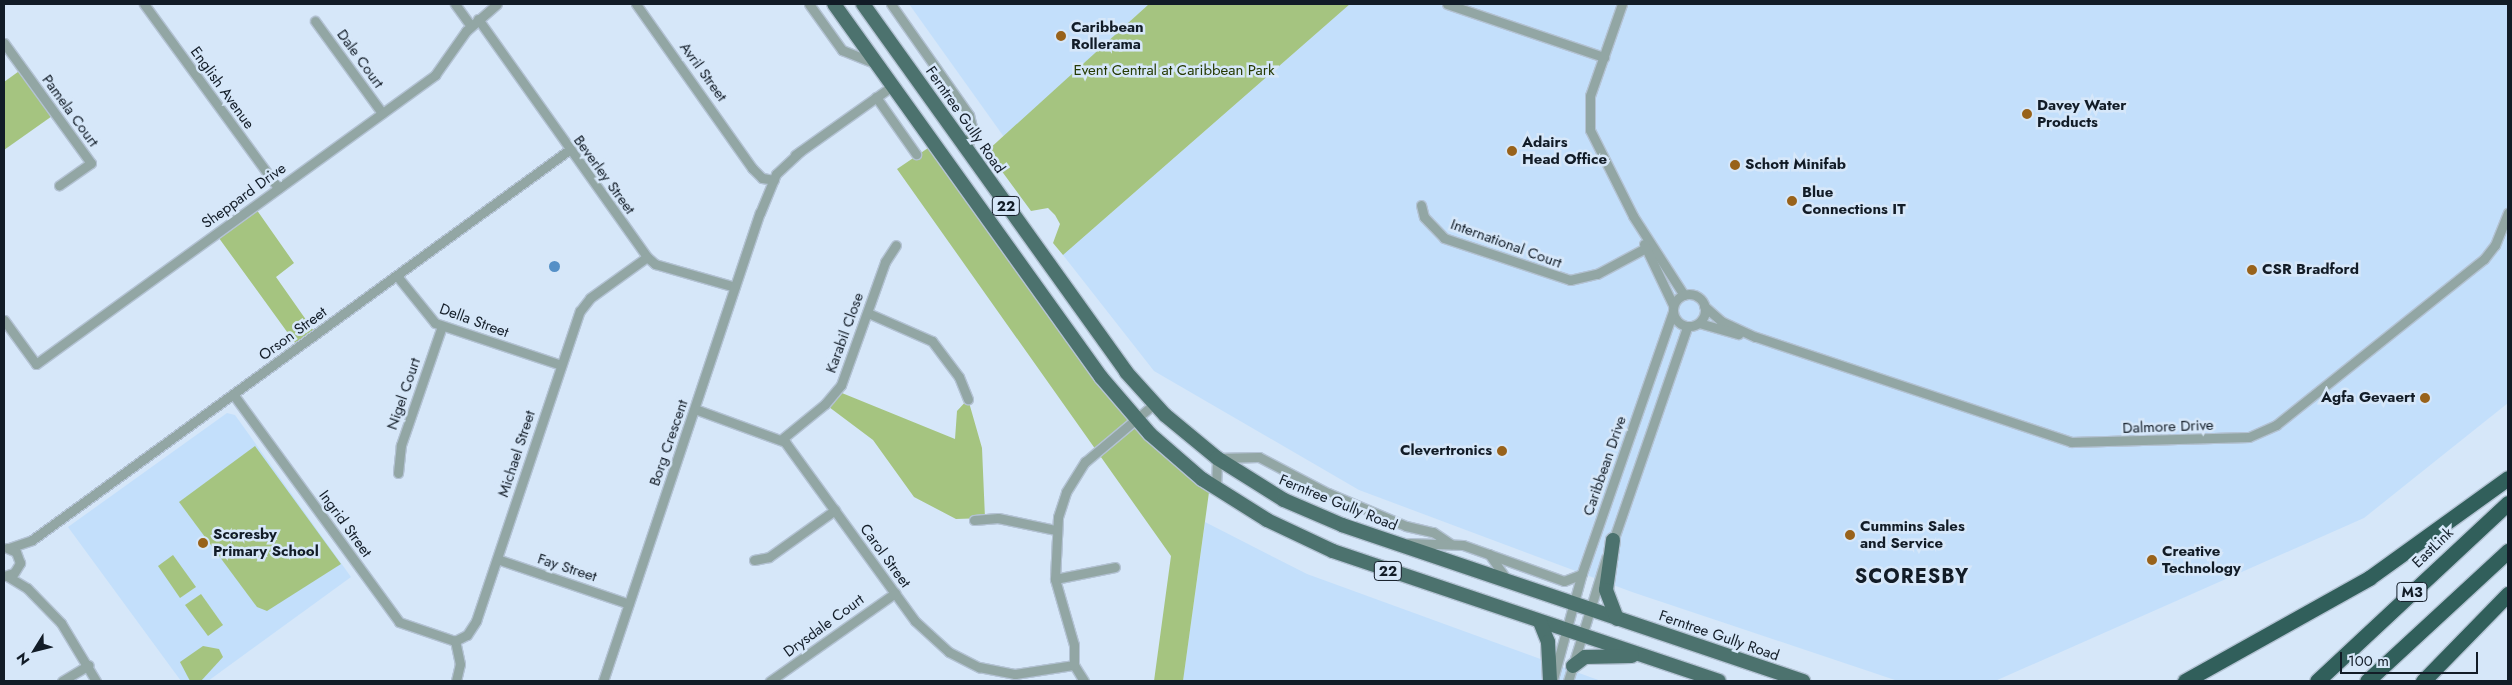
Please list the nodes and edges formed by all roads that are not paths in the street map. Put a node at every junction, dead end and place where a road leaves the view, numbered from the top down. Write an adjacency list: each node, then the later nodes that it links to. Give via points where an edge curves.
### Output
1 (144, 4): 24 (street, English Avenue)
2 (455, 4): 12 (street, Beverley Street)
3 (498, 4): 12 (street, Sheppard Drive)
4 (636, 4): 22 (street, Avril Street, via 748,157)
5 (809, 4): 15 (street, via 842,50)
6 (834, 4): 15 (main road, 22)
7 (863, 4): 20 (main road, Ferntree Gully Road / 22)
8 (891, 4): 20 (street, via 969,115 972,126)
9 (1447, 4): 14 (street)
10 (1622, 4): 14 (street)
11 (315, 21): 18 (street, Dale Court)
12 (474, 23): 18 (street, Sheppard Drive, via 439,71); 19 (street, Beverley Street, via 502,56)
13 (4, 43): 23 (street, Pamela Court, via 91,163)
14 (1604, 57): 28 (street, via 1590,96 1588,120)
15 (878, 65): 16 (main road, 22)
16 (892, 86): 17 (street, Borg Crescent); 46 (main road, 22, via 1080,349)
17 (876, 97): 21 (street); 22 (street, Borg Crescent, via 800,152)
18 (382, 113): 24 (street, Sheppard Drive)
19 (569, 150): 29 (street, Beverley Street); 30 (street, Orson Street)
20 (967, 151): 44 (main road, Ferntree Gully Road / 22, via 1110,352)
21 (916, 154)
22 (771, 179): 31 (street, Borg Crescent)
23 (59, 185)
24 (278, 188): 36 (street, Sheppard Drive, via 36,364)
25 (1421, 205): 28 (street, International Court, via 1424,217 1444,238 1570,280 1597,274)
26 (2508, 212): 40 (street, Dalmore Drive, via 2495,245 2478,264 2276,425 2254,436 2071,442)
27 (896, 245): 35 (street, Karabil Close, via 885,262)
28 (1648, 247): 32 (street); 34 (street)
29 (647, 257): 31 (street); 41 (street, Michael Street, via 584,304)
30 (397, 276): 38 (street, Della Street, via 424,315); 42 (street, Orson Street)
31 (734, 290): 45 (street, Borg Crescent)
32 (1684, 295): 33 (street, via 1699,298); 34 (street)
33 (1704, 306): 37 (street); 40 (street, Dalmore Drive, via 1721,321)
34 (1673, 308): 39 (street); 67 (street, Caribbean Drive)
35 (868, 313): 43 (street, via 932,341 960,377); 47 (street, Karabil Close, via 837,391)
36 (4, 320)
37 (1698, 323): 39 (street); 40 (street, Dalmore Drive)
38 (442, 326): 41 (street, Della Street); 49 (street, Nigel Court, via 401,445)
39 (1686, 326): 57 (street)
40 (1756, 337)
41 (561, 365): 63 (street, Michael Street)
42 (233, 394): 56 (street, Orson Street); 81 (street, Ingrid Street, via 399,622)
43 (968, 399)
44 (1154, 404): 46 (street); 48 (main road, Ferntree Gully Road / 22)
45 (695, 409): 47 (street); 74 (street, Borg Crescent)
46 (1136, 419): 51 (main road, 22); 55 (street, via 1080,469 1063,500)
47 (782, 439): 53 (street, Carol Street)
48 (1217, 458): 51 (street); 58 (main road, Ferntree Gully Road / 22, via 1284,500); 59 (street, via 1242,454 1266,459 1328,493 1406,526 1433,532)
49 (398, 472)
50 (2508, 478): 96 (highway, via 2376,574)
51 (1216, 490): 78 (main road, 22, via 1333,551)
52 (2508, 503): 97 (highway, EastLink / M3)
53 (835, 510): 64 (street, via 769,557); 72 (street, Carol Street)
54 (974, 520): 55 (street, via 998,518)
55 (1056, 530): 69 (street)
56 (32, 540): 60 (street, Orson Street); 65 (street, Orson Street)
57 (1613, 540): 76 (street); 77 (main road, via 1606,590)
58 (1388, 542): 59 (street); 70 (main road, Ferntree Gully Road / 22)
59 (1451, 544): 62 (street)
60 (5, 548): 65 (street)
61 (2508, 551): 98 (highway, M3)
62 (1489, 554): 67 (street, via 1564,581); 70 (street)
63 (497, 559): 74 (street, Fay Street); 81 (street, Michael Street, via 473,628)
64 (754, 560)
65 (19, 563): 68 (street); 71 (street)
66 (1115, 566): 69 (street)
67 (1582, 573): 75 (street, Caribbean Drive)
68 (5, 576): 71 (street)
69 (1055, 579): 84 (street, via 1074,645)
70 (1509, 583): 75 (main road, Ferntree Gully Road / 22)
71 (27, 588): 83 (street, via 67,631)
72 (894, 593): 84 (street, Carol Street, via 928,636 966,662 1015,674); 90 (street, Drysdale Court)
73 (2508, 594): 99 (highway)
74 (629, 604): 89 (street, Borg Crescent)
75 (1574, 605): 76 (main road, Ferntree Gully Road / 22); 79 (street, Caribbean Drive)
76 (1589, 610): 77 (main road, Ferntree Gully Road / 22); 80 (street)
77 (1617, 619): 95 (main road, Ferntree Gully Road / 22)
78 (1540, 622): 79 (main road, 22); 92 (main road, via 1548,642)
79 (1568, 631): 80 (main road, 22); 92 (street, Caribbean Drive)
80 (1583, 636): 82 (main road, 22); 85 (street)
81 (455, 641): 88 (street, via 460,664)
82 (1643, 656): 85 (main road, via 1585,657); 94 (main road, 22)
83 (88, 665): 86 (street); 87 (street)
84 (1074, 665): 91 (street)
85 (1573, 666): 93 (street)
86 (62, 681)
87 (96, 681)
88 (456, 681)
89 (603, 681)
90 (770, 681)
91 (1084, 681)
92 (1551, 681)
93 (1568, 681)
94 (1719, 681)
95 (1803, 681)
96 (2185, 681)
97 (2317, 681)
98 (2366, 681)
99 (2423, 681)

